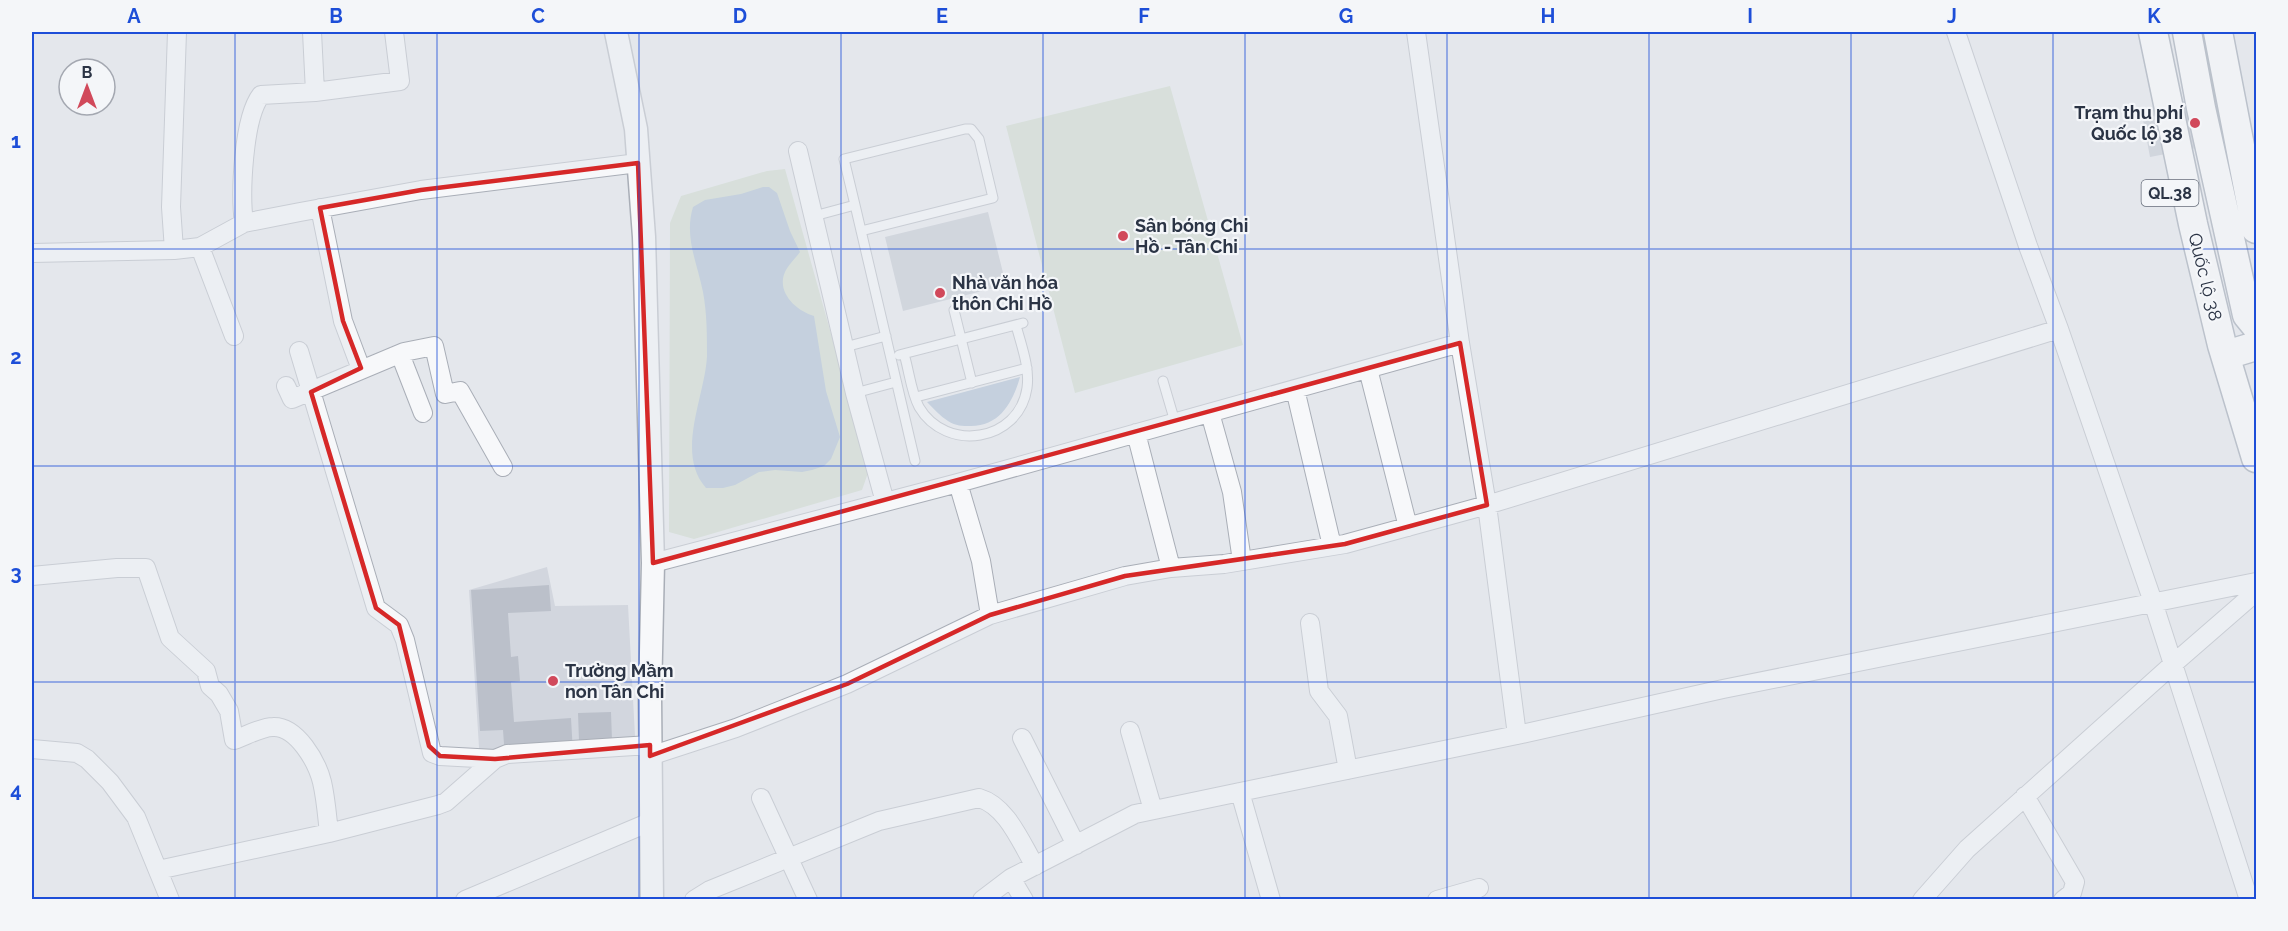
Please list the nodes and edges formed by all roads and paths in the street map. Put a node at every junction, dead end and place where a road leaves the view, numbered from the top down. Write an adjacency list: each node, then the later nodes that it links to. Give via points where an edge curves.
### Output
1 (177, 32): 23 (street, via 171,207)
2 (312, 32): 13 (street)
3 (394, 32): 13 (street, via 400,81)
4 (616, 32): 15 (street, via 631,101)
5 (1416, 32): 32 (street)
6 (1956, 32): 28 (street)
7 (2138, 32): 35 (highway, Quốc lộ 38 / QL.38, via 2201,322)
8 (2153, 32): 35 (highway, Quốc lộ 38 / QL.38)
9 (2169, 32): 35 (highway, Quốc lộ 38 / QL.38, via 2226,320)
10 (2187, 32): 27 (highway, Quốc lộ 38 / QL.38, via 2247,315)
11 (2202, 32): 25 (highway)
12 (2218, 32): 20 (highway)
13 (315, 92): 19 (street, via 270,93 261,95 255,103 249,121)
14 (798, 151): 18 (street)
15 (638, 163): 17 (street, via 421,190); 64 (street, via 644,237)
16 (855, 205): 18 (lane); 21 (lane); 21 (lane, via 844,159 965,129 976,133 993,198)
17 (320, 208): 19 (street); 41 (street, via 343,321)
18 (814, 216): 34 (street)
19 (244, 223): 22 (street)
20 (2256, 229)
21 (861, 231): 30 (lane)
22 (201, 247): 23 (street); 29 (street)
23 (174, 250): 24 (street)
24 (32, 253)
25 (2256, 286)
26 (954, 310): 31 (lane)
27 (2256, 326)
28 (2059, 329): 60 (street); 69 (street)
29 (234, 336)
30 (886, 336): 34 (lane); 39 (lane)
31 (961, 339): 38 (lane); 40 (lane, via 1019,324); 45 (lane)
32 (1460, 343): 42 (street); 60 (street)
33 (2256, 346): 35 (highway)
34 (844, 347): 49 (street)
35 (2224, 350): 55 (highway, Quốc lộ 38 / QL.38)
36 (299, 351): 48 (street)
37 (399, 354): 41 (street); 52 (street); 57 (street, via 434,346 445,393 460,391)
38 (904, 354): 39 (lane); 50 (lane)
39 (891, 357): 44 (lane)
40 (1027, 368): 45 (lane); 50 (lane, via 1022,404 1001,428 985,435 951,434 926,415)
41 (362, 369): 48 (street)
42 (1368, 369): 47 (street); 61 (street)
43 (1163, 381): 53 (lane)
44 (896, 382): 49 (lane); 56 (lane)
45 (972, 383): 50 (lane)
46 (286, 386): 48 (street, via 292,399)
47 (1295, 389): 51 (street); 62 (street)
48 (311, 392): 78 (street, via 376,608 399,625 405,640 432,753)
49 (855, 393): 59 (street)
50 (916, 397)
51 (1210, 412): 53 (street); 63 (street, via 1232,492)
52 (423, 413)
53 (1175, 422): 54 (street)
54 (1136, 433): 58 (street); 65 (street)
55 (2256, 458)
56 (915, 461)
57 (503, 467)
58 (957, 483): 59 (street); 70 (street, via 981,561)
59 (885, 502): 64 (street)
60 (1487, 505): 61 (street); 74 (street)
61 (1408, 527): 62 (street)
62 (1332, 546): 63 (street)
63 (1242, 561): 65 (street)
64 (653, 563): 77 (street)
65 (1171, 568): 70 (street, via 1125,576)
66 (32, 576): 85 (street, via 146,568 170,638 206,671 210,686 229,711 234,740 273,727 289,729 302,744 321,781)
67 (2256, 582): 69 (street)
68 (2256, 592): 72 (street)
69 (2153, 603): 72 (street); 74 (street, via 1723,688)
70 (990, 615): 77 (street, via 847,684 736,728)
71 (1310, 623): 79 (street, via 1319,691 1338,716)
72 (2172, 664): 81 (street); 103 (street)
73 (1130, 731): 83 (street)
74 (1517, 735): 79 (street)
75 (1022, 738): 86 (street)
76 (32, 749): 89 (street, via 77,753 87,759 136,817)
77 (650, 750): 78 (street, via 507,754); 84 (street)
78 (495, 759): 85 (street, via 446,802)
79 (1348, 770): 80 (street)
80 (1240, 792): 83 (street); 99 (street)
81 (2025, 796): 101 (street, via 1966,849); 102 (street, via 2075,882 2072,893)
82 (761, 798): 87 (street)
83 (1153, 810): 86 (street, via 1135,814)
84 (650, 822): 93 (street); 94 (street)
85 (330, 833): 89 (street)
86 (1076, 845): 88 (street)
87 (789, 859): 88 (street, via 879,821 979,798 1004,816); 95 (street); 96 (street)
88 (1035, 866): 90 (street)
89 (158, 870): 92 (street)
90 (1011, 878): 97 (street); 98 (street)
91 (1479, 888): 100 (street)
92 (170, 900)
93 (465, 900)
94 (652, 900)
95 (694, 900)
96 (808, 900)
97 (982, 900)
98 (1024, 900)
99 (1271, 900)
100 (1437, 900)
101 (1922, 900)
102 (2063, 900)
103 (2248, 900)

